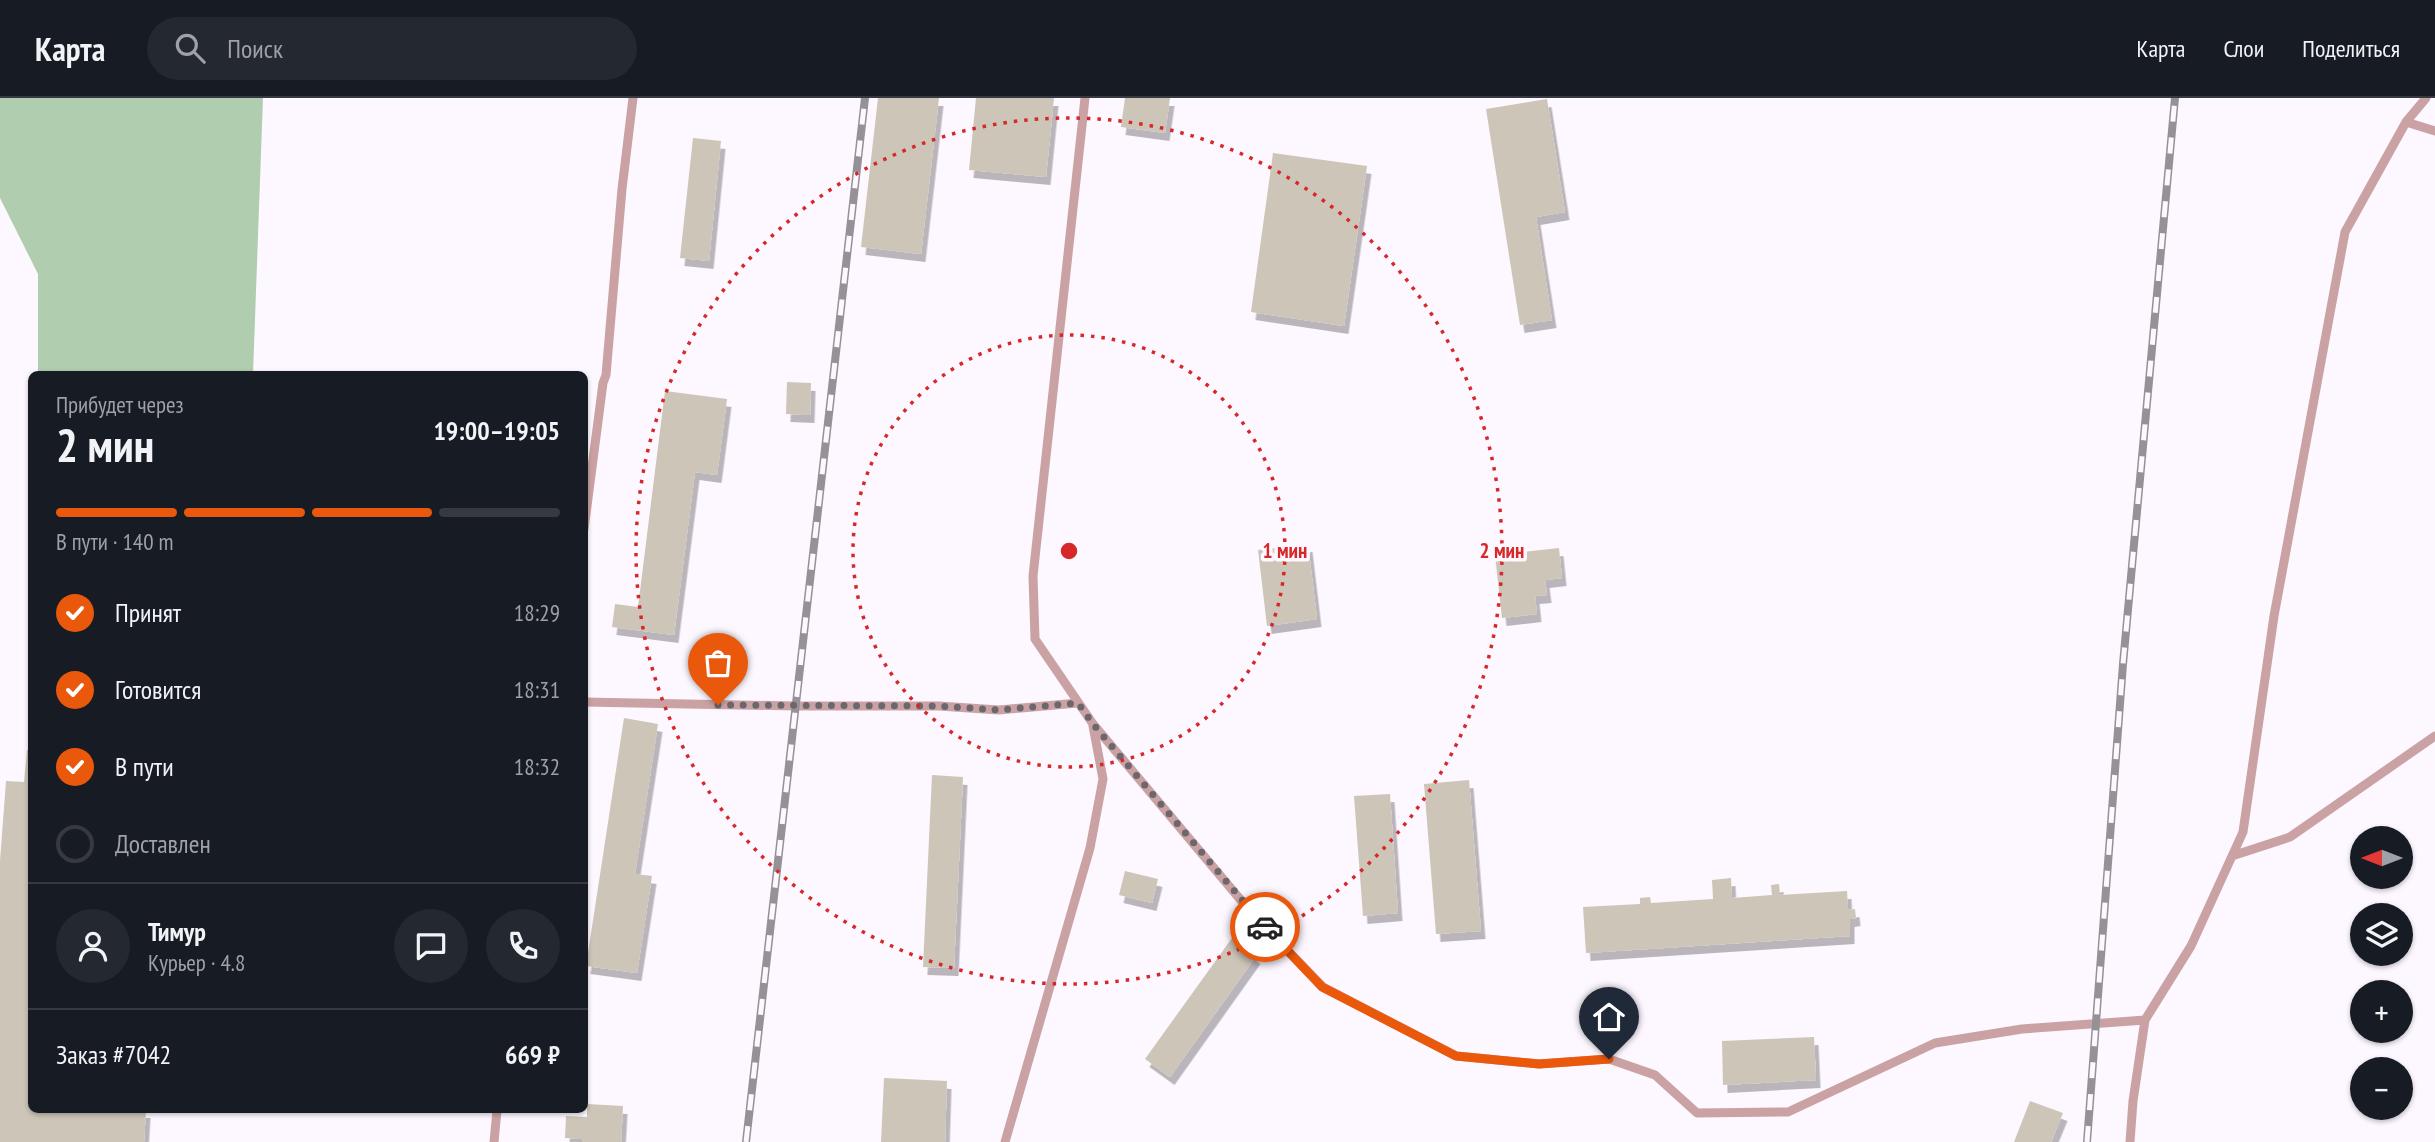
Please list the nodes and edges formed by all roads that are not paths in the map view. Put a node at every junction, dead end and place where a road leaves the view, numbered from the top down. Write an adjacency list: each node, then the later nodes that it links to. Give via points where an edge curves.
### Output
1 (633, 98): 6 (lane, via 606,376)
2 (1086, 98): 8 (lane, via 1033,576 1035,639)
3 (2426, 98): 4 (lane)
4 (2406, 122): 5 (lane); 11 (lane, via 2345,232 2274,616 2243,832)
5 (2435, 131)
6 (588, 498)
7 (588, 702): 8 (lane, via 999,710)
8 (1078, 703): 9 (lane)
9 (1093, 724): 12 (lane, via 1255,917 1322,987 1456,1056 1539,1064 1609,1059 1655,1074 1697,1113 1788,1112 1935,1043); 15 (lane, via 1103,779 1090,848)
10 (2435, 736): 11 (lane, via 2290,837)
11 (2232, 856): 12 (lane, via 2191,946)
12 (2146, 1020): 16 (lane)
13 (497, 1113): 14 (lane)
14 (494, 1142)
15 (1005, 1142)
16 (2130, 1142)

